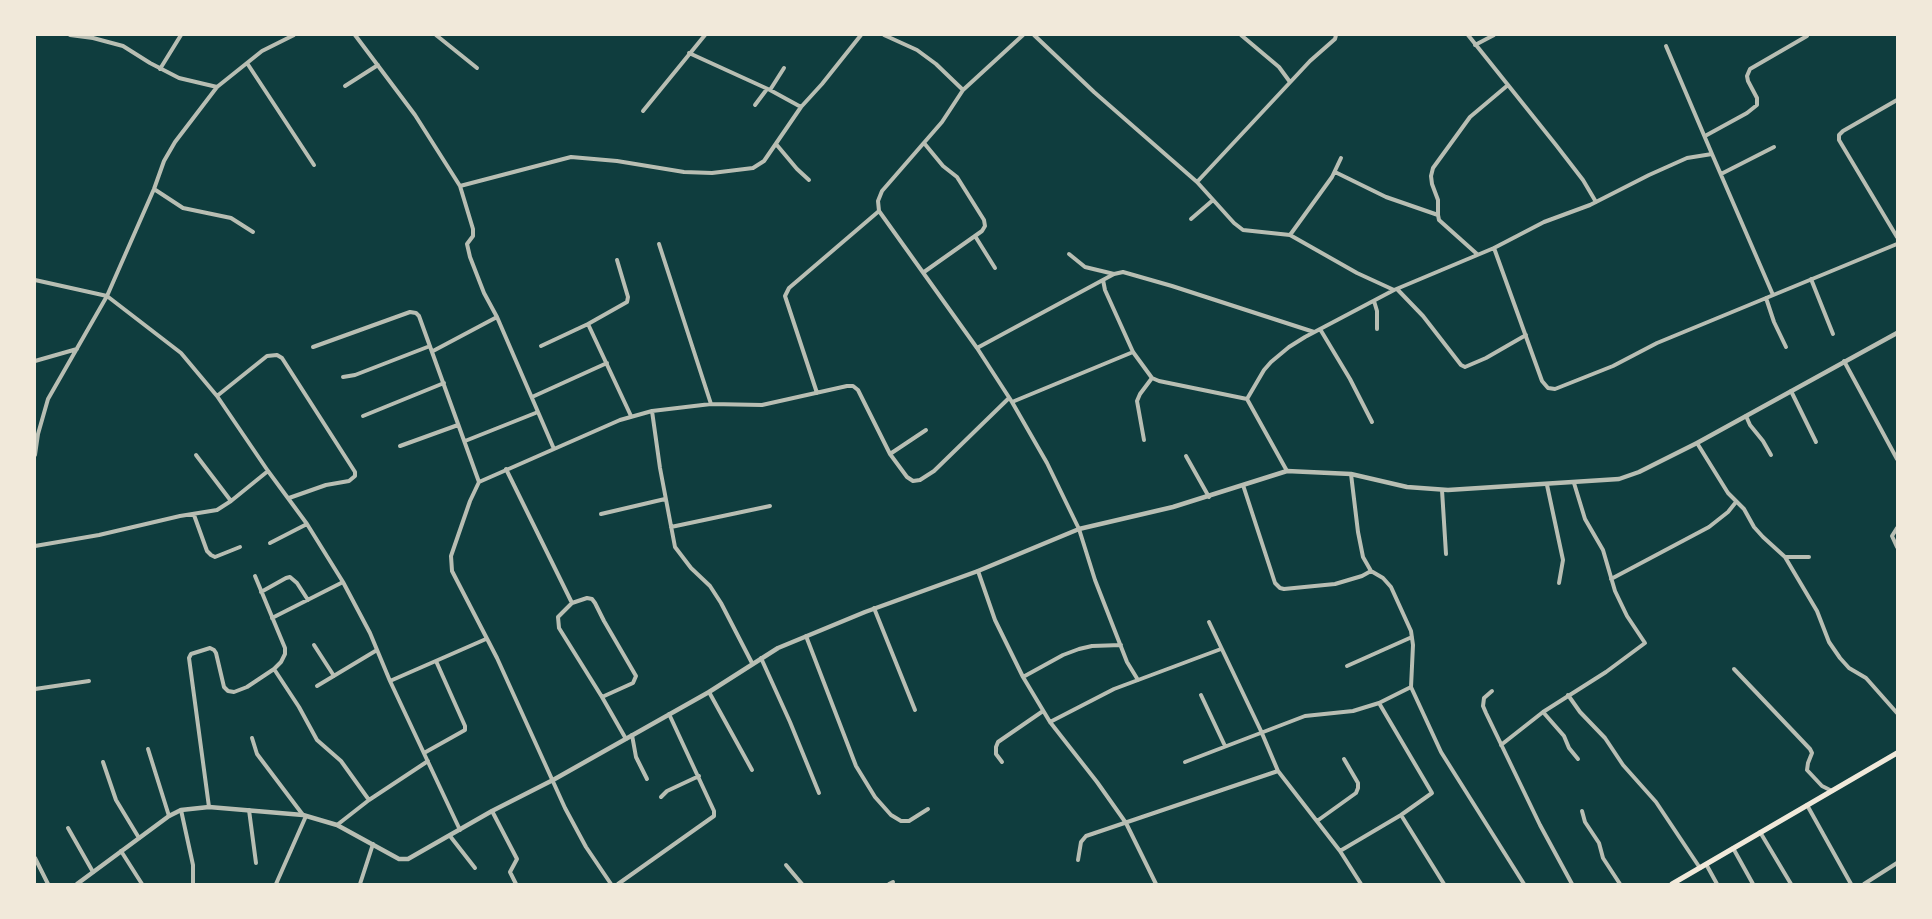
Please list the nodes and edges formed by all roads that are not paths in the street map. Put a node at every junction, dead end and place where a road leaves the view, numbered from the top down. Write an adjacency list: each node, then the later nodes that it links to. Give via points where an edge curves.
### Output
1 (70, 35): 16 (street)
2 (181, 35): 24 (street)
3 (294, 35): 20 (street, via 262,51)
4 (355, 35): 21 (street)
5 (436, 35): 22 (street)
6 (705, 35): 19 (street)
7 (861, 35): 33 (street)
8 (884, 35): 30 (street, via 918,50)
9 (1022, 35): 30 (street)
10 (1034, 35): 45 (street)
11 (1241, 35): 25 (street, via 1279,67)
12 (1336, 35): 25 (street)
13 (1468, 35): 17 (street)
14 (1494, 35): 17 (street)
15 (1807, 36): 35 (street, via 1750,69 1747,76 1757,105)
16 (94, 37): 24 (street, via 123,46)
17 (1475, 45): 26 (street)
18 (1666, 46): 35 (street)
19 (689, 53): 29 (street); 34 (street)
20 (247, 63): 28 (street); 41 (street)
21 (378, 65): 27 (street); 46 (street, via 415,115)
22 (477, 68)
23 (784, 68): 29 (street)
24 (160, 69): 28 (street, via 179,78)
25 (1290, 82): 45 (street)
26 (1508, 85): 49 (street, via 1556,144); 51 (street, via 1470,116 1433,168 1431,176 1438,200)
27 (345, 86)
28 (217, 87): 47 (street, via 175,142 164,160)
29 (768, 89): 32 (street); 33 (street)
30 (963, 90): 36 (street)
31 (1897, 100): 56 (street, via 1839,135)
32 (755, 105)
33 (801, 107): 37 (street)
34 (643, 111)
35 (1705, 136): 39 (street)
36 (924, 143): 50 (street, via 882,191); 55 (street, via 943,166 958,177 984,220 985,226)
37 (776, 144): 44 (street); 46 (street, via 764,161 753,168 738,171 684,172 571,157)
38 (1774, 147): 43 (street)
39 (1712, 154): 43 (street); 49 (street, via 1687,158)
40 (1341, 158): 42 (street)
41 (314, 165)
42 (1334, 172): 51 (street, via 1386,197); 54 (street)
43 (1721, 174): 70 (street)
44 (809, 180)
45 (1197, 182): 48 (street)
46 (460, 186): 74 (street, via 474,229 467,244 470,257)
47 (154, 189): 53 (street, via 184,208 231,218); 71 (street)
48 (1213, 200): 52 (street); 54 (street, via 1242,230)
49 (1596, 202): 59 (street, via 1544,222)
50 (879, 211): 64 (street); 97 (street, via 789,288 785,296)
51 (1438, 215): 61 (street, via 1439,220)
52 (1191, 219)
53 (253, 232)
54 (1290, 235): 69 (street, via 1357,273)
55 (975, 236): 63 (street); 64 (street)
56 (1897, 237)
57 (659, 244): 103 (street)
58 (1897, 244): 66 (street)
59 (1494, 248): 61 (street); 81 (street)
60 (1068, 254): 65 (street, via 1085,267)
61 (1476, 254): 69 (street)
62 (617, 260): 75 (street, via 627,302)
63 (995, 268)
64 (924, 272): 86 (street)
65 (1114, 274): 68 (street); 78 (street, via 1123,272 1172,286)
66 (1811, 279): 70 (street); 80 (street)
67 (35, 280): 71 (street)
68 (1103, 280): 86 (street); 89 (street)
69 (1395, 289): 73 (street); 81 (street, via 1423,316 1461,365 1486,358)
70 (1773, 295): 72 (street)
71 (107, 296): 87 (street); 98 (street, via 181,354)
72 (1766, 298): 81 (street, via 1555,389 1548,388 1542,381); 85 (street)
73 (1374, 301): 76 (street); 77 (street)
74 (496, 316): 88 (street); 99 (street)
75 (588, 324): 83 (street); 92 (street)
76 (1377, 328)
77 (1320, 330): 78 (street); 109 (street)
78 (1314, 332): 101 (street, via 1271,362)
79 (1897, 333): 91 (street)
80 (1833, 334)
81 (1526, 335)
82 (430, 346): 84 (street, via 419,316 410,312); 88 (street); 93 (street)
83 (541, 346)
84 (313, 347)
85 (1786, 347)
86 (977, 348): 100 (street)
87 (77, 349): 90 (street); 119 (street, via 48,399)
88 (433, 351): 95 (street)
89 (1133, 352): 94 (street); 102 (street)
90 (35, 361)
91 (1844, 362): 96 (street); 123 (street)
92 (607, 363): 99 (street); 107 (street)
93 (344, 377)
94 (1152, 378): 101 (street); 112 (street, via 1137,401)
95 (444, 383): 106 (street); 110 (street)
96 (1791, 391): 108 (street); 114 (street)
97 (817, 393): 103 (street, via 762,405); 118 (street, via 847,386 858,390)
98 (217, 396): 125 (street); 134 (street, via 267,356 282,358 355,476 349,481 326,484)
99 (532, 397): 105 (street)
100 (1009, 398): 102 (street); 118 (street, via 934,471 920,480 912,481 907,477)
101 (1247, 399): 126 (street)
102 (1012, 402): 144 (street)
103 (711, 404): 104 (street)
104 (652, 410): 107 (street); 135 (street)
105 (538, 412): 113 (street); 117 (street)
106 (363, 416)
107 (631, 416): 117 (street)
108 (1746, 416): 115 (street); 122 (street)
109 (1372, 422)
110 (458, 425): 113 (street); 116 (street)
111 (926, 430): 118 (street)
112 (1144, 440)
113 (464, 441): 128 (street)
114 (1816, 442)
115 (1697, 443): 129 (street, via 1627,476); 137 (street)
116 (400, 446)
117 (554, 449): 124 (street)
118 (890, 454)
119 (35, 455)
120 (196, 455): 136 (street)
121 (1186, 456): 133 (street)
122 (1771, 456)
123 (1897, 459)
124 (506, 469): 128 (street); 160 (street)
125 (268, 471): 134 (street); 136 (street)
126 (1287, 472): 127 (street); 130 (street)
127 (1351, 474): 132 (street, via 1407,487); 152 (street, via 1360,543)
128 (480, 482): 166 (street, via 451,556 452,571)
129 (1574, 483): 131 (street); 155 (street, via 1586,518 1603,550)
130 (1243, 485): 133 (street); 152 (street, via 1275,583 1280,588 1335,584)
131 (1547, 485): 132 (street); 157 (street, via 1563,560)
132 (1442, 490): 149 (street)
133 (1210, 497): 144 (street)
134 (289, 498): 141 (street)
135 (666, 499): 139 (street); 142 (street)
136 (231, 502): 140 (street, via 217,510)
137 (1736, 502): 150 (street, via 1763,538); 155 (street, via 1710,527)
138 (770, 506): 142 (street)
139 (601, 514)
140 (194, 515): 146 (street); 147 (street, via 210,555 215,557)
141 (307, 524): 145 (street); 156 (street)
142 (671, 527): 173 (street, via 675,547 710,586)
143 (1897, 528): 148 (street, via 1892,536)
144 (1079, 529): 153 (street); 168 (street)
145 (270, 543)
146 (35, 546)
147 (240, 546)
148 (1897, 546)
149 (1446, 554)
150 (1785, 557): 151 (street); 194 (street, via 1840,658 1848,668 1866,678)
151 (1809, 557)
152 (1371, 571): 165 (street, via 1391,587)
153 (978, 572): 161 (street); 178 (street, via 995,620)
154 (255, 576): 158 (street)
155 (1611, 579): 188 (street, via 1627,616 1645,642 1606,672)
156 (343, 582): 159 (street); 170 (street)
157 (1559, 583)
158 (261, 592): 159 (street, via 290,577); 162 (street)
159 (308, 600): 162 (street)
160 (572, 603): 189 (street, via 558,617 559,628); 189 (street, via 592,599 636,676 633,683)
161 (874, 608): 164 (street); 191 (street)
162 (272, 618): 175 (street, via 285,648 285,654)
163 (1209, 622): 169 (street)
164 (806, 636): 171 (street); 223 (street, via 856,766 875,797 902,822)
165 (1412, 637): 174 (street); 183 (street)
166 (486, 639): 172 (street); 216 (street)
167 (314, 645): 177 (street)
168 (1121, 645): 178 (street, via 1079,649); 179 (street)
169 (1221, 649): 179 (street); 197 (street)
170 (377, 650): 177 (street); 181 (street)
171 (761, 658): 173 (street); 217 (street)
172 (436, 661): 181 (street); 204 (street, via 465,730)
173 (752, 664): 186 (street)
174 (1347, 666)
175 (274, 669): 220 (street, via 317,740 341,761); 222 (street, via 234,692 224,688 214,650 210,648 191,654 189,658)
176 (1734, 669): 218 (street, via 1810,750 1808,770)
177 (334, 676): 182 (street)
178 (1023, 677): 192 (street)
179 (1138, 680): 196 (street)
180 (89, 681): 184 (street)
181 (390, 681): 204 (street)
182 (317, 686)
183 (1411, 687): 190 (street); 265 (street, via 1441,752)
184 (35, 689)
185 (1492, 691): 202 (street, via 1486,695 1483,706)
186 (709, 692): 195 (street); 212 (street)
187 (1201, 694): 201 (street)
188 (1568, 695): 193 (street); 250 (street, via 1656,802)
189 (602, 697): 200 (street)
190 (1380, 703): 197 (street, via 1353,711 1304,716); 228 (street, via 1431,791 1429,796)
191 (915, 710)
192 (1043, 711): 196 (street); 210 (street, via 998,742 996,754)
193 (1543, 712): 202 (street); 207 (street, via 1564,736)
194 (1897, 713)
195 (669, 714): 198 (street); 214 (street)
196 (1050, 722): 232 (street)
197 (1261, 731): 201 (street); 213 (street)
198 (632, 735): 200 (street); 215 (street, via 636,757)
199 (252, 738): 230 (street, via 257,754)
200 (626, 738): 216 (street)
201 (1225, 746): 211 (street)
202 (1501, 746): 266 (street)
203 (148, 749): 229 (street)
204 (424, 752): 208 (street)
205 (1897, 753): 218 (main road)
206 (1344, 759): 231 (street, via 1358,783 1356,793)
207 (1578, 759)
208 (428, 761): 220 (street); 235 (street)
209 (103, 762): 238 (street, via 116,800)
210 (1002, 762)
211 (1185, 762)
212 (752, 770)
213 (1278, 771): 231 (street); 232 (street)
214 (699, 776): 219 (street); 260 (street, via 714,816)
215 (647, 779)
216 (553, 780): 226 (street); 259 (street, via 586,847)
217 (819, 792)
218 (1831, 792): 221 (main road)
219 (661, 797)
220 (369, 800): 233 (street)
221 (1807, 805): 236 (main road); 272 (street)
222 (209, 807): 224 (street); 225 (street)
223 (928, 809)
224 (181, 810): 229 (street); 255 (street, via 193,865)
225 (249, 810): 230 (street); 245 (street)
226 (492, 811): 235 (street); 258 (street, via 517,860 510,872)
227 (1582, 811): 267 (street)
228 (1401, 815): 242 (street); 264 (street)
229 (169, 816): 238 (street)
230 (305, 816): 233 (street); 256 (street)
231 (1316, 821): 242 (street)
232 (1126, 823): 244 (street, via 1084,838); 262 (street)
233 (337, 825): 239 (street)
234 (68, 828): 251 (street)
235 (460, 830): 237 (street)
236 (1760, 832): 240 (main road); 271 (street)
237 (450, 836): 239 (street, via 408,859 400,859); 249 (street)
238 (139, 838): 241 (street)
239 (373, 844): 257 (street)
240 (1733, 848): 246 (main road); 270 (street)
241 (121, 851): 251 (street); 254 (street)
242 (1340, 851): 263 (street)
243 (35, 858): 252 (street)
244 (1078, 860)
245 (256, 863)
246 (1706, 864): 250 (main road); 269 (street)
247 (1895, 864): 273 (street)
248 (786, 865): 261 (street)
249 (474, 868)
250 (1700, 868): 268 (main road)
251 (93, 872): 253 (street)
252 (48, 884)
253 (77, 884)
254 (142, 884)
255 (193, 884)
256 (276, 884)
257 (360, 884)
258 (516, 884)
259 (611, 884)
260 (618, 884)
261 (802, 884)
262 (1156, 884)
263 (1361, 884)
264 (1444, 884)
265 (1524, 884)
266 (1572, 884)
267 (1620, 884)
268 (1672, 884)
269 (1717, 884)
270 (1753, 884)
271 (1791, 884)
272 (1851, 884)
273 (1864, 884)

